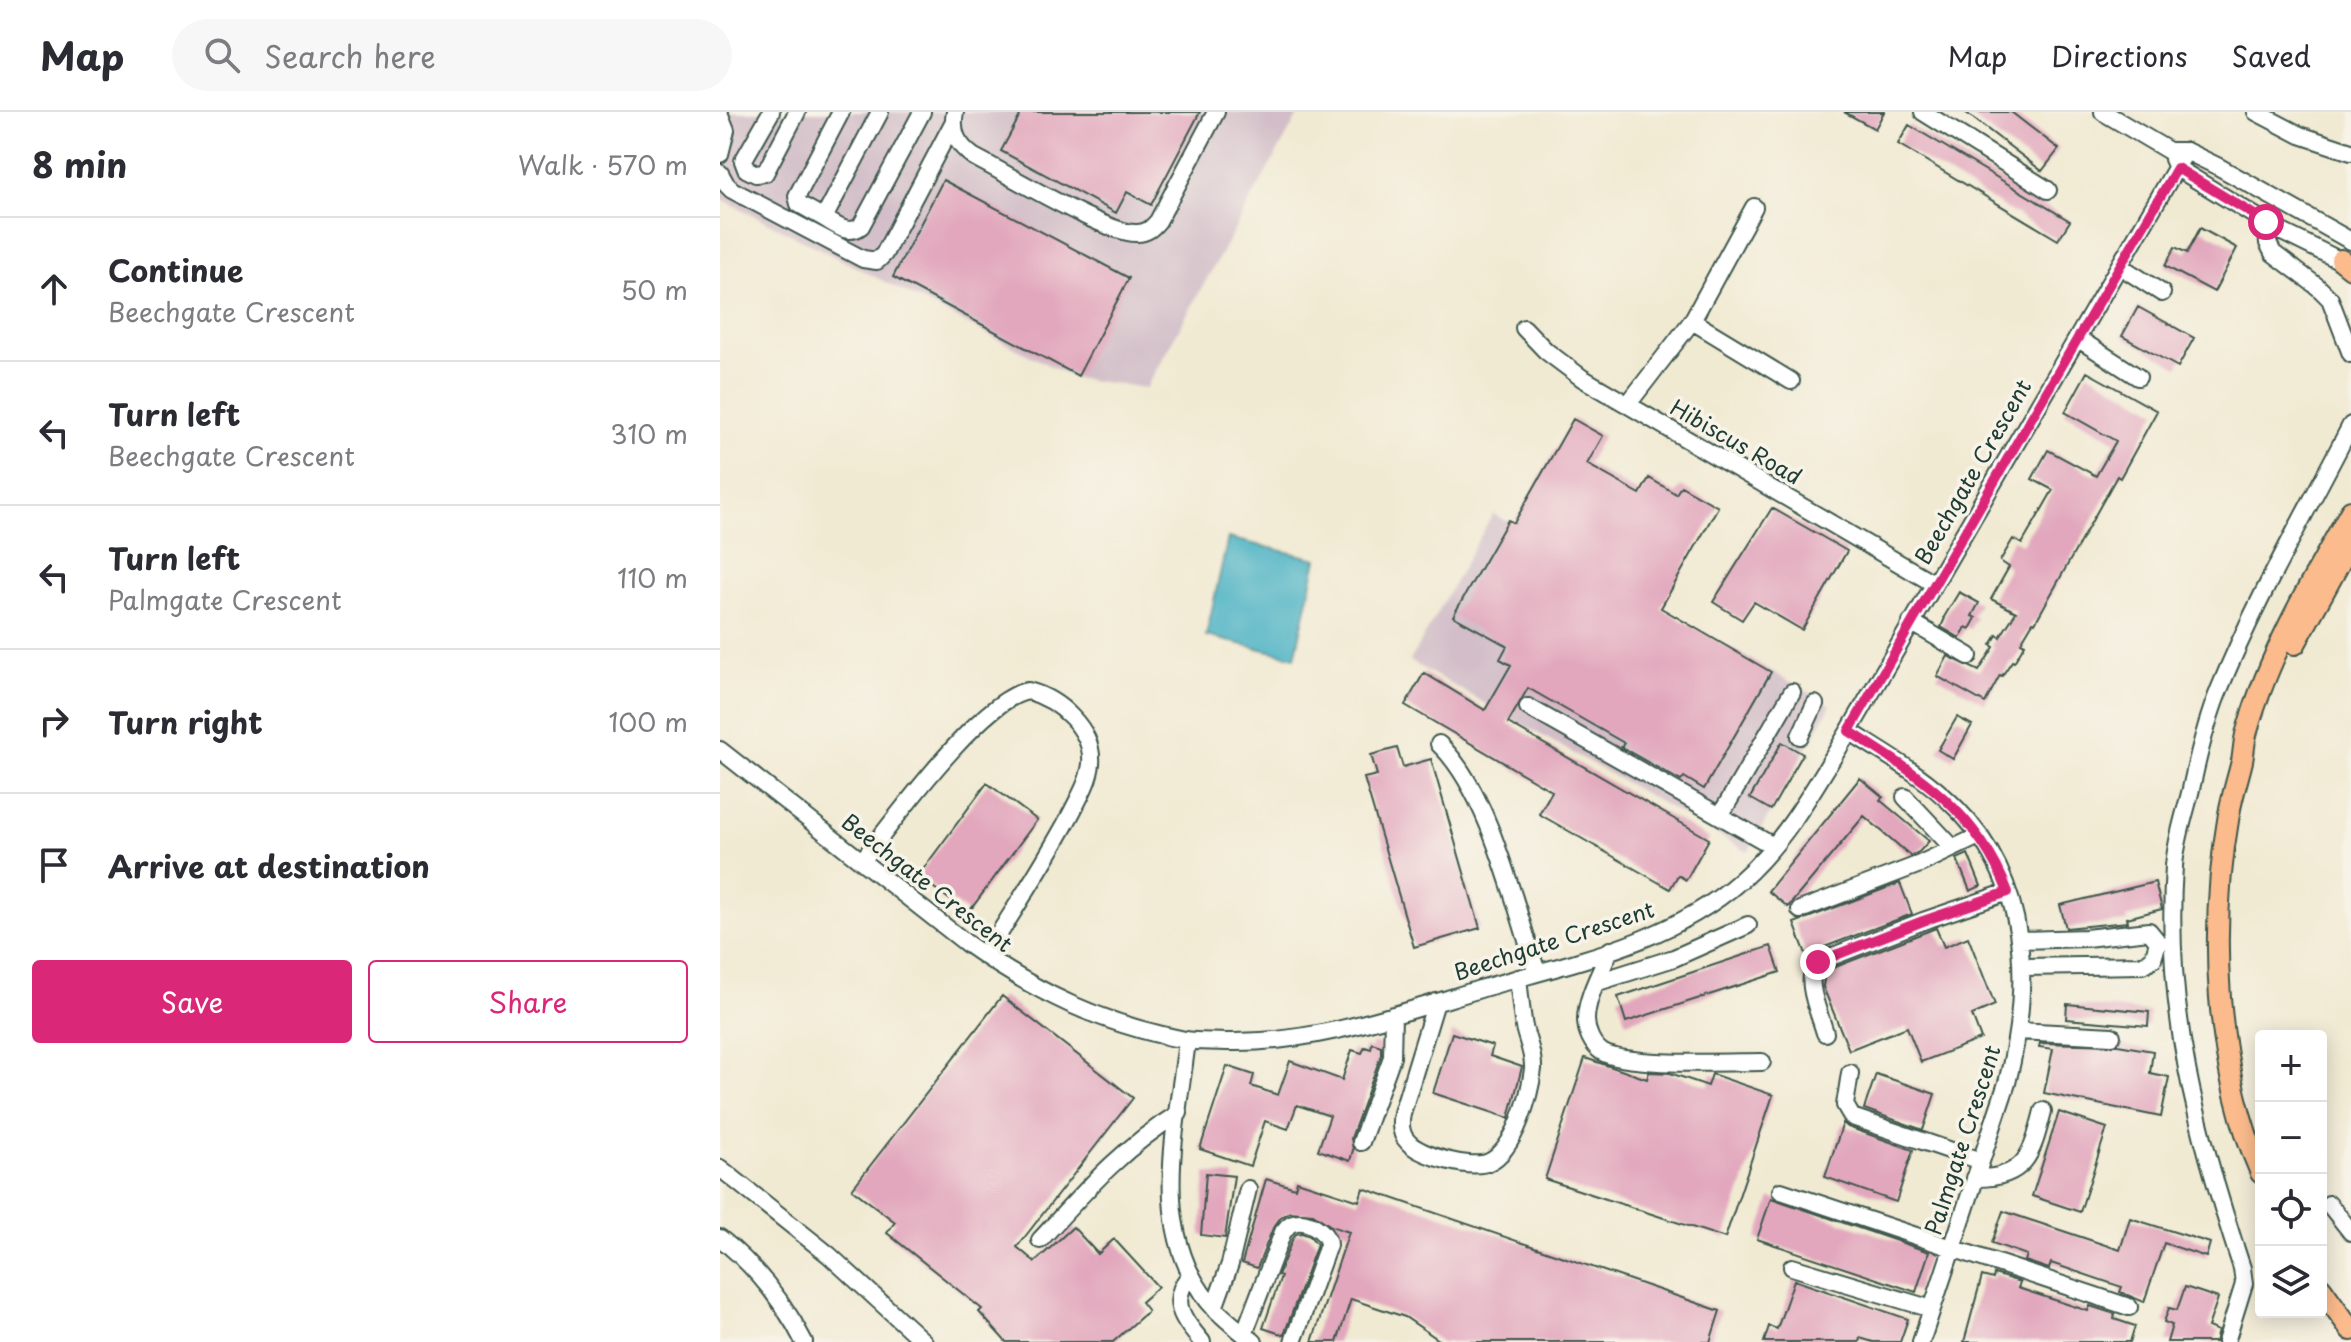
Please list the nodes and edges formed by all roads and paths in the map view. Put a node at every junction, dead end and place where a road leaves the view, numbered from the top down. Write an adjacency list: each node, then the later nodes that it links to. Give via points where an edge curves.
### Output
1 (771, 112): 2 (street, via 743,161 756,174 765,173)
2 (797, 112)
3 (841, 112): 19 (street, via 797,196 799,204)
4 (880, 112): 19 (street)
5 (922, 112): 19 (street, via 861,226 846,230)
6 (1216, 112): 11 (street, via 1158,221 1141,233 1104,225 974,157 958,143)
7 (2103, 112): 12 (street)
8 (2256, 112): 13 (street, via 2300,135)
9 (722, 114): 14 (street, via 726,130)
10 (1919, 115): 17 (street)
11 (954, 117): 16 (street, via 877,261 863,259 748,199)
12 (2178, 151): 15 (street, Beechgate Crescent); 21 (street)
13 (2351, 152)
14 (720, 154)
15 (2177, 168): 20 (street); 23 (street, Beechgate Crescent)
16 (720, 173)
17 (2048, 190)
18 (1754, 207): 25 (street)
19 (824, 218)
20 (2266, 222): 22 (street); 28 (street, via 2273,253 2330,299)
21 (2351, 241)
22 (2348, 265)
23 (2120, 266): 24 (street); 27 (street, Beechgate Crescent)
24 (2162, 293)
25 (1692, 321): 30 (street); 31 (street)
26 (1524, 328): 31 (street, Hibiscus Road, via 1560,363)
27 (2077, 338): 29 (street); 35 (street, Beechgate Crescent)
28 (2351, 354)
29 (2138, 377)
30 (1791, 381)
31 (1628, 404): 35 (street, Hibiscus Road)
32 (2351, 425): 95 (street, via 2219,691 2174,865 2179,1035 2244,1284)
33 (2351, 511): 43 (main road, via 2287,631 2246,733)
34 (2351, 542): 43 (main road, via 2287,659)
35 (1933, 583): 36 (street, Beechgate Crescent)
36 (1911, 622): 37 (street); 39 (street, Beechgate Crescent)
37 (1969, 656)
38 (1528, 707): 45 (street)
39 (1849, 731): 46 (street, Palmgate Crescent, via 1918,775); 47 (street, Beechgate Crescent)
40 (1800, 736): 45 (street, via 1812,712 1788,699)
41 (1439, 744): 57 (street, via 1464,773 1479,803)
42 (720, 750): 49 (street, Beechgate Crescent)
43 (2243, 756): 71 (main road, via 2228,828 2218,977 2231,1076)
44 (1905, 797): 48 (street)
45 (1720, 816): 47 (street)
46 (1979, 836): 48 (street); 50 (street, Palmgate Crescent)
47 (1773, 846): 54 (street, Beechgate Crescent, via 1715,901 1667,928)
48 (1953, 848): 51 (street)
49 (862, 861): 55 (street, Beechgate Crescent); 55 (street, via 933,773 1000,704 1028,691 1064,710 1091,751 1084,787)
50 (2008, 892): 53 (street, Palmgate Crescent); 63 (street, via 1813,965 1810,975)
51 (1800, 910)
52 (1748, 925): 59 (street, via 1674,958)
53 (2020, 940): 56 (street, Palmgate Crescent); 56 (street, via 2149,931 2158,942 2153,959 2143,965)
54 (1610, 950): 57 (street, Beechgate Crescent); 59 (street)
55 (985, 956): 65 (street, Beechgate Crescent, via 1070,1006)
56 (2022, 967): 62 (street, Palmgate Crescent)
57 (1537, 972): 58 (street, Beechgate Crescent)
58 (1518, 978): 60 (street, Beechgate Crescent); 60 (street, via 1532,1071 1514,1133 1489,1162 1468,1164 1422,1151 1402,1131 1402,1113)
59 (1598, 982): 66 (street, via 1586,1023 1602,1052 1663,1062)
60 (1436, 1002): 61 (street, Beechgate Crescent)
61 (1393, 1015): 65 (street, Beechgate Crescent, via 1302,1038); 70 (street, via 1392,1057)
62 (2019, 1031): 64 (street); 72 (street, Palmgate Crescent)
63 (1825, 1033)
64 (2112, 1036)
65 (1187, 1041): 69 (street)
66 (1762, 1062)
67 (1850, 1073): 72 (street, via 1845,1105 1852,1117)
68 (2043, 1111): 74 (street, via 2033,1150 2018,1168 1996,1178)
69 (1179, 1113): 80 (street, via 1136,1141); 83 (street, via 1172,1203 1175,1232)
70 (1361, 1142)
71 (2255, 1154)
72 (1981, 1161): 74 (street, Palmgate Crescent)
73 (720, 1168): 91 (street, via 829,1255)
74 (1975, 1178): 81 (street, Palmgate Crescent)
75 (1248, 1189): 86 (street)
76 (1781, 1191): 81 (street)
77 (2329, 1204): 78 (street)
78 (2351, 1232)
79 (720, 1238): 90 (street, via 780,1302)
80 (1040, 1240)
81 (1952, 1250): 85 (street); 87 (street, Palmgate Crescent)
82 (1792, 1267): 87 (street)
83 (1191, 1274): 86 (street); 92 (street, via 1181,1286 1178,1303)
84 (2327, 1296): 88 (main road)
85 (2129, 1307)
86 (1214, 1308): 89 (street)
87 (1932, 1309): 94 (street, Palmgate Crescent)
88 (2351, 1330)
89 (1249, 1338): 93 (street, via 1283,1232 1297,1222 1322,1229 1328,1245)
90 (804, 1342)
91 (924, 1342)
92 (1202, 1342)
93 (1293, 1342)
94 (1921, 1342)
95 (2226, 1342)

